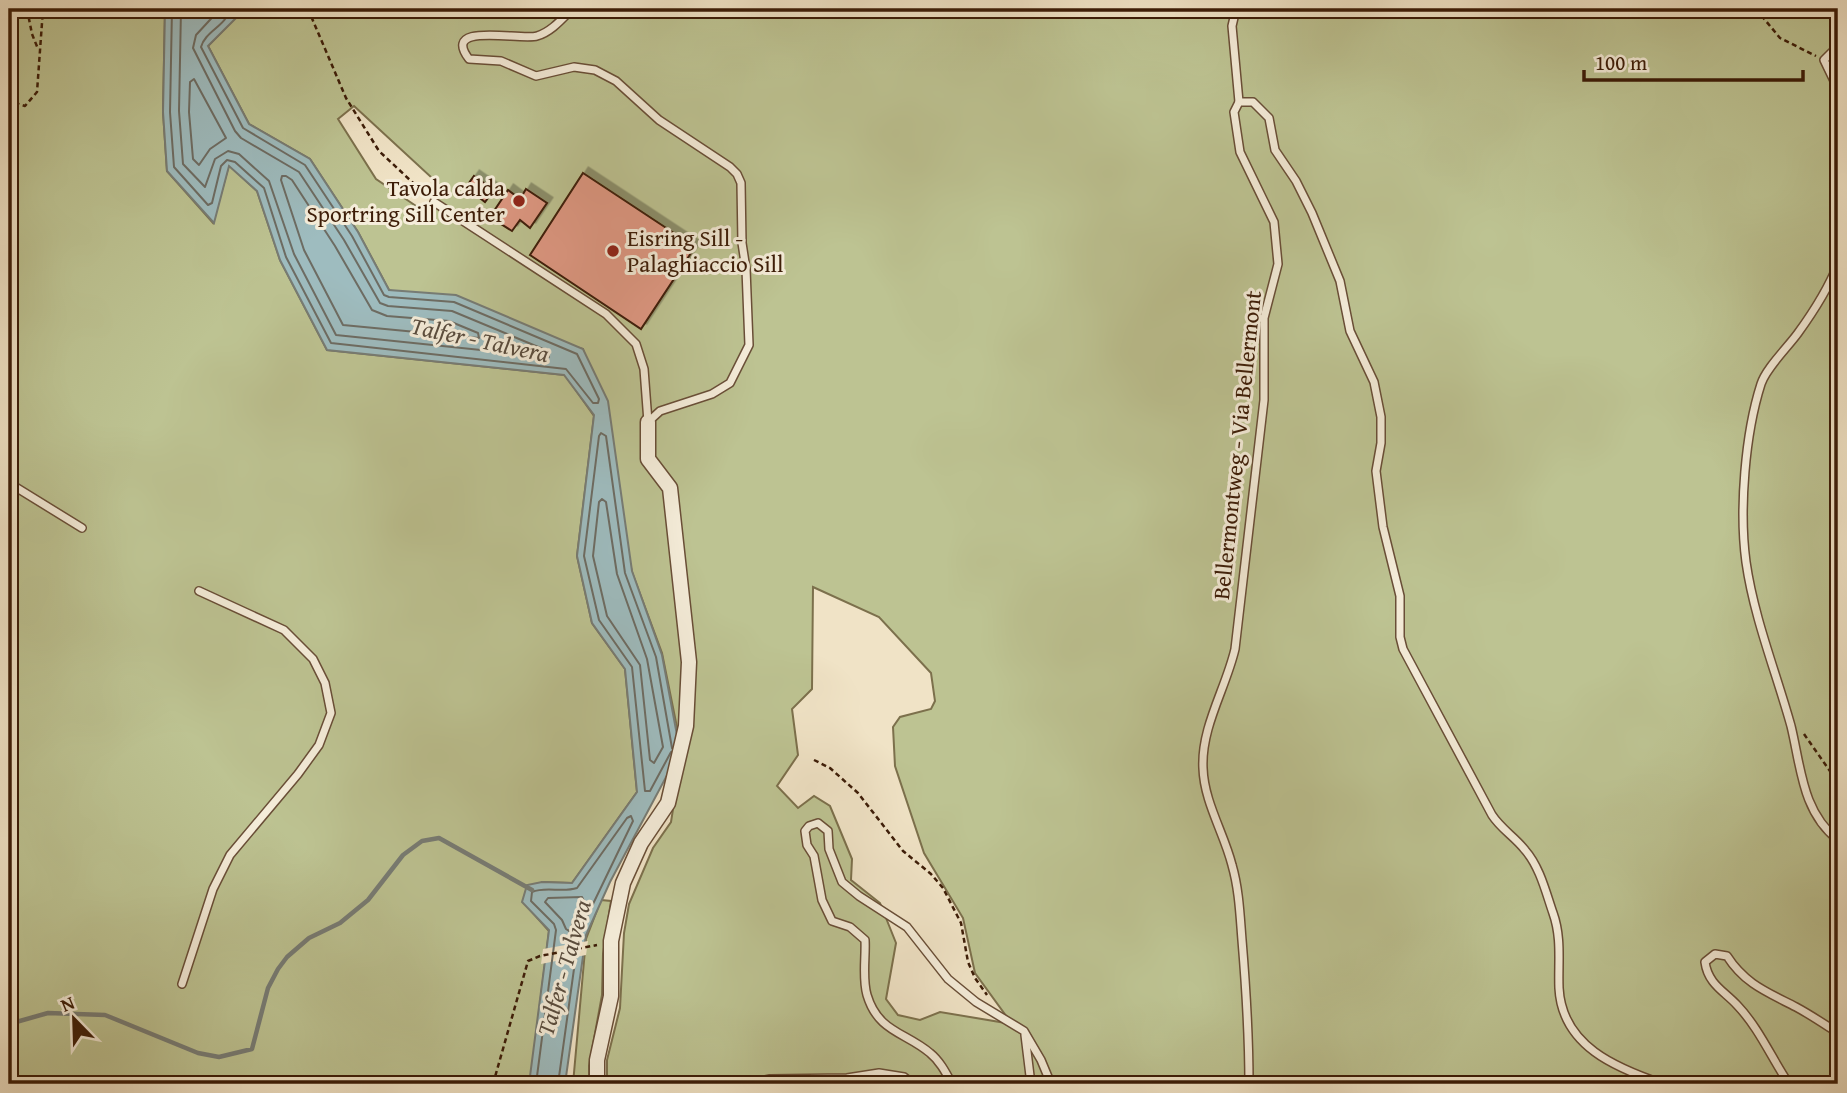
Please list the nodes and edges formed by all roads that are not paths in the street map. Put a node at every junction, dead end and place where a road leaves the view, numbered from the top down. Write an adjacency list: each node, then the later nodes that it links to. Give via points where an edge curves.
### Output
1 (572, 9): 8 (lane, via 537,36 469,37 462,47 464,53 469,60 501,61 536,76 584,66 606,74 659,120 730,167 741,183 749,345 730,383 712,394 660,411)
2 (1236, 9): 5 (lane, Bellermontweg - Via Bellermont, via 1232,26)
3 (1838, 53): 4 (lane, via 1832,52 1824,60)
4 (1838, 89)
5 (1239, 102): 22 (lane, Bellermontweg - Via Bellermont, via 1234,112 1240,152 1274,222 1278,264 1265,318 1264,400 1235,649 1205,744 1203,767 1238,897); 23 (lane, via 1253,102 1269,118 1275,150 1296,181 1334,265 1350,331 1374,383 1381,417 1376,471 1383,527 1400,596 1403,649 1498,825 1533,860 1555,917 1559,989 1567,1019 1592,1051 1615,1067)
6 (434, 202): 8 (lane, via 606,314 636,344)
7 (1838, 264): 12 (lane, via 1827,290 1762,380 1753,415 1743,526 1746,564 1810,803)
8 (649, 422): 16 (street, via 648,460 670,488 689,662 686,726 668,803 626,873 611,941 611,996 597,1060)
9 (9, 483): 10 (lane)
10 (82, 528)
11 (199, 591): 13 (lane, via 284,630 313,659 325,683 331,713 319,745 299,774 230,855 213,889)
12 (1838, 840)
13 (182, 984)
14 (1024, 1031): 19 (lane, via 976,1002 948,979 907,927 842,882 829,849 828,831 818,823 809,826 807,845 814,856 822,901 832,920 865,940 867,994 878,1017 929,1052); 20 (lane); 21 (lane)
15 (1838, 1033): 24 (lane, via 1760,990 1727,956 1715,954 1705,962 1707,974 1739,1006)
16 (597, 1084)
17 (746, 1084): 18 (lane, via 879,1073 904,1077)
18 (913, 1084)
19 (952, 1084)
20 (1031, 1084)
21 (1051, 1084)
22 (1249, 1084)
23 (1662, 1084)
24 (1789, 1084)

